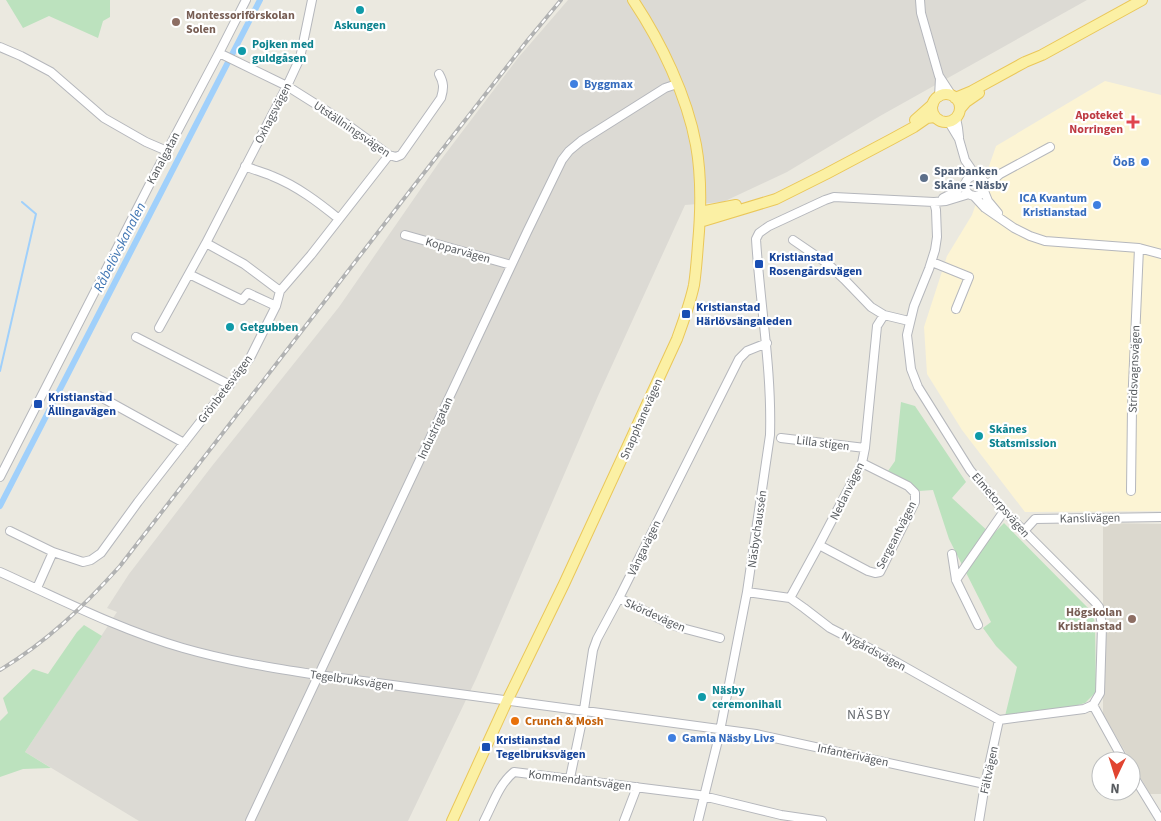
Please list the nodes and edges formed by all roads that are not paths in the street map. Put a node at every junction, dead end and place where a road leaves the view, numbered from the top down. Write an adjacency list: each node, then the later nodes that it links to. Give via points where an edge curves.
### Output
1 (246, 0): 7 (street, Kanalgatan)
2 (312, 0): 12 (street, Oxhagsvägen, via 300,58)
3 (633, 0): 11 (main road, Snapphanevägen)
4 (920, 0): 10 (street)
5 (1142, 0): 8 (main road)
6 (0, 47): 19 (street, via 51,72 104,118)
7 (219, 53): 12 (street, Utställningsvägen); 19 (street, Kanalgatan)
8 (1042, 55): 13 (main road, via 972,91); 15 (main road, via 966,102)
9 (439, 74): 20 (street, Utställningsvägen, via 444,82 441,98 401,155)
10 (940, 76): 13 (street); 14 (street)
11 (677, 84): 30 (main road, Snapphanevägen, via 696,146); 39 (street, Industrigatan, via 665,88 569,151)
12 (287, 86): 20 (street, Utställningsvägen); 23 (street, Oxhagsvägen)
13 (953, 97): 14 (main road, via 943,95); 15 (main road, via 958,101)
14 (936, 100): 16 (main road, via 934,113); 22 (main road, via 917,119)
15 (958, 114): 16 (main road, via 947,122); 17 (street)
16 (941, 121): 17 (street, via 950,124); 22 (main road, via 934,116 928,118)
17 (959, 139): 21 (street)
18 (1050, 147): 24 (street)
19 (167, 151): 55 (street, Kanalgatan)
20 (389, 155): 32 (street, Grönbetesvägen)
21 (965, 160): 25 (street); 26 (street)
22 (848, 162): 30 (main road, via 776,199)
23 (245, 166): 32 (street, via 292,186); 35 (street, Oxhagsvägen)
24 (1000, 174): 25 (street); 27 (street)
25 (977, 176): 26 (street, via 968,178); 27 (street, via 984,181)
26 (965, 183): 28 (street, via 966,190); 29 (street)
27 (984, 189): 28 (street, via 980,195); 31 (street, via 988,201)
28 (972, 195): 29 (street); 31 (street)
29 (934, 202): 38 (street, Elmetorpsvägen, via 937,237); 48 (street, Näsbychaussén, via 834,197 759,233 756,242)
30 (700, 217): 73 (main road, Snapphanevägen, via 694,284 677,339)
31 (1002, 218): 36 (street, via 1014,228 1045,241)
32 (339, 219): 41 (street, Grönbetesvägen)
33 (405, 235): 39 (street, Kopparvägen)
34 (793, 240): 44 (street, via 828,264 871,307)
35 (206, 243): 40 (street, Oxhagsvägen); 41 (street, via 244,264)
36 (1140, 248): 37 (street); 56 (street, Stridsvagnsvägen)
37 (1161, 254)
38 (932, 262): 43 (street, via 969,277); 45 (street, Elmetorpsvägen)
39 (511, 265): 72 (street, Industrigatan)
40 (189, 274): 42 (street, via 242,300 248,293); 46 (street, Oxhagsvägen)
41 (280, 291): 42 (street, Grönbetesvägen)
42 (276, 306): 49 (street, Grönbetesvägen, via 250,358)
43 (956, 309)
44 (884, 315): 45 (street); 53 (street, Nedanvägen, via 877,326)
45 (909, 321): 57 (street, Elmetorpsvägen, via 907,335 911,369 918,387 970,470)
46 (159, 328)
47 (136, 337): 49 (street)
48 (767, 343): 67 (street, Näsbychaussén, via 770,435); 68 (street, Vångavägen, via 747,351 739,359)
49 (230, 385): 52 (street, Grönbetesvägen)
50 (99, 396): 52 (street)
51 (781, 438): 53 (street, Lilla stigen)
52 (184, 442): 62 (street, Grönbetesvägen, via 101,553 83,562)
53 (865, 448): 54 (street, Nedanvägen)
54 (862, 463): 61 (street, Nedanvägen); 61 (street, Sergeantvägen, via 908,486 915,493 915,502 880,572 868,571)
55 (0, 477)
56 (1131, 491)
57 (1004, 511): 60 (street, Elmetorpsvägen); 65 (street)
58 (1161, 517): 60 (street, Kanslivägen, via 1035,519)
59 (10, 531): 62 (street, Grönbetesvägen)
60 (1024, 531): 74 (street, Elmetorpsvägen, via 1099,607 1102,626 1100,693)
61 (819, 545): 69 (street, Nedanvägen)
62 (53, 552): 66 (street)
63 (952, 554): 65 (street)
64 (0, 572): 66 (street, Tegelbruksvägen)
65 (956, 580): 70 (street)
66 (37, 588): 72 (street, Tegelbruksvägen, via 80,609 182,648 231,661)
67 (747, 592): 69 (street, Nygårdsvägen); 77 (street, Näsbychaussén)
68 (619, 598): 71 (street, Skördevägen, via 670,624); 75 (street, Vångavägen, via 593,650)
69 (790, 598): 76 (street, Nygårdsvägen, via 830,628)
70 (978, 625)
71 (720, 638)
72 (318, 675): 73 (street, Tegelbruksvägen); 84 (street, Industrigatan)
73 (507, 700): 75 (street, Tegelbruksvägen); 85 (main road, Snapphanevägen)
74 (1093, 705): 76 (street, via 1084,709); 78 (street)
75 (583, 711): 77 (street, Tegelbruksvägen); 79 (street, Vångavägen)
76 (999, 720): 80 (street, Fältvägen)
77 (719, 730): 80 (street, Infanterivägen, via 811,745); 83 (street, Näsbychaussén)
78 (1118, 751)
79 (570, 778): 81 (street, Kommendantsvägen); 86 (street, Kommendantsvägen, via 514,772 506,778)
80 (985, 784): 90 (street, Fältvägen)
81 (637, 787): 83 (street, Kommendantsvägen); 87 (street)
82 (1141, 788): 91 (street)
83 (704, 796): 88 (street, Näsbychaussén); 89 (street, Kommendantsvägen, via 781,815)
84 (250, 821)
85 (452, 821)
86 (484, 821)
87 (624, 821)
88 (698, 821)
89 (822, 821)
90 (979, 821)
91 (1161, 821)

